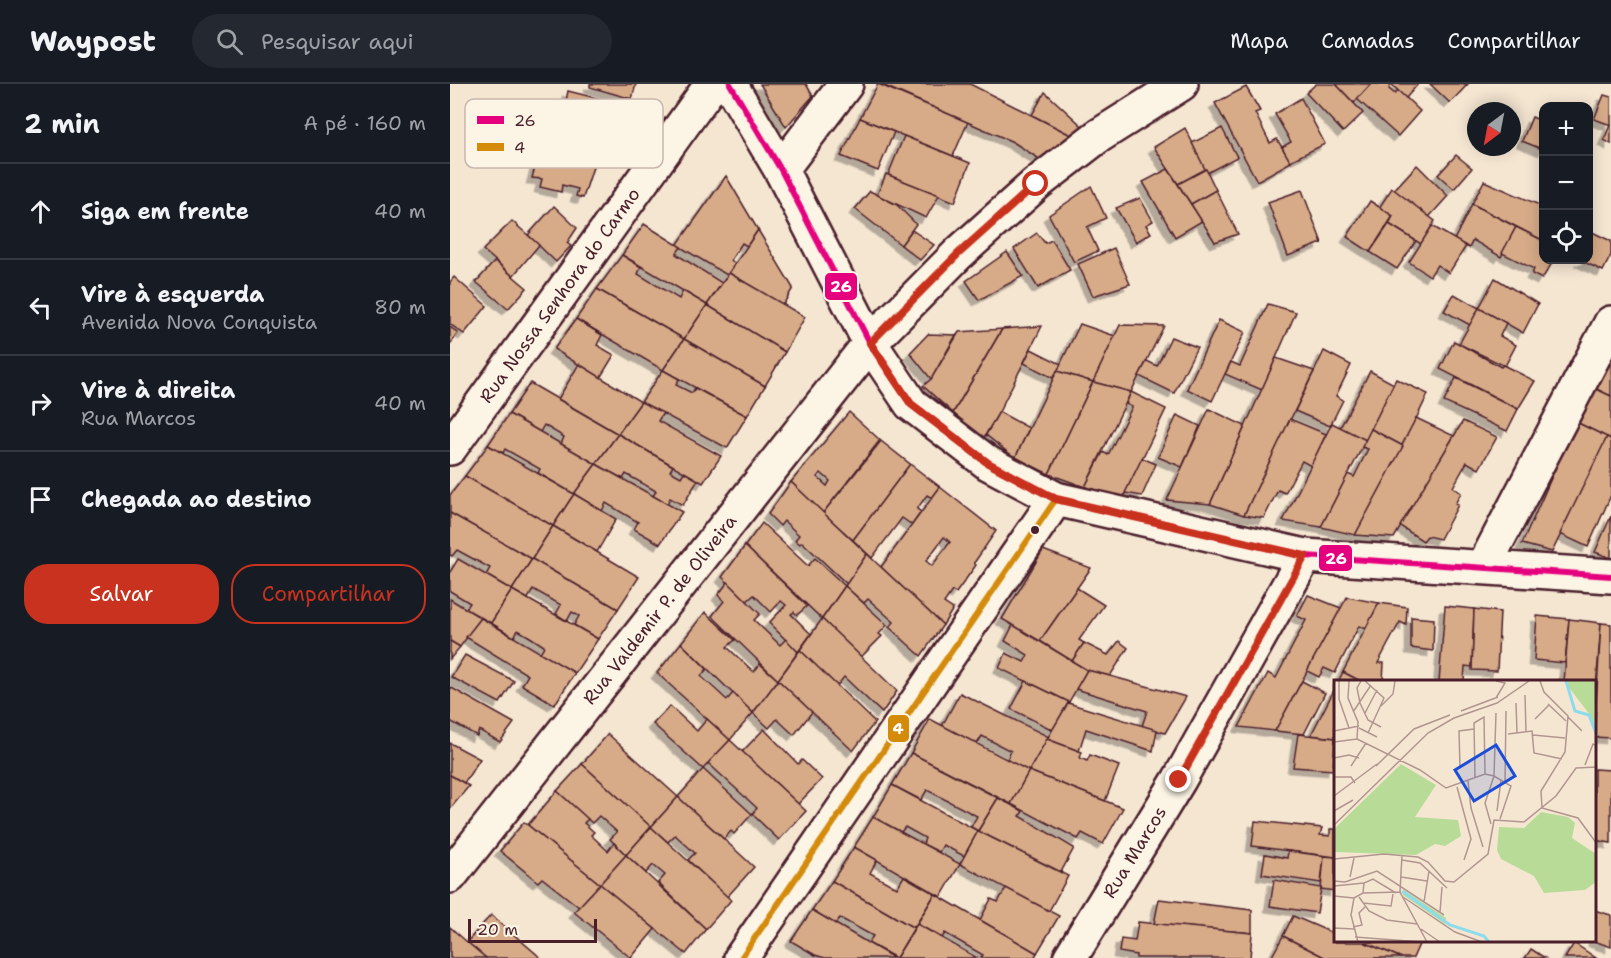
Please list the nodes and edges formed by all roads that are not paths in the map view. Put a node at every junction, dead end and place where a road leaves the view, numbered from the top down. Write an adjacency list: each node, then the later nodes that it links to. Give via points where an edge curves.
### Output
1 (712, 84): 5 (street, Rua Nossa Senhora do Carmo)
2 (730, 84): 7 (street)
3 (846, 84): 7 (street)
4 (1181, 84): 9 (street, Rua Valdemir P. de Oliveira, via 1096,136 1036,184 958,254)
5 (663, 152)
6 (652, 168): 10 (street, Rua Nossa Senhora do Carmo)
7 (781, 170): 9 (street)
8 (1611, 323): 13 (street)
9 (870, 343): 11 (street, via 911,404 988,463); 15 (street, Rua Valdemir P. de Oliveira)
10 (450, 448)
11 (1056, 499): 12 (street); 16 (street)
12 (1305, 556): 13 (street); 17 (street, Rua Marcos, via 1179,780)
13 (1484, 566): 14 (street)
14 (1611, 576)
15 (450, 876)
16 (741, 958)
17 (1070, 958)

